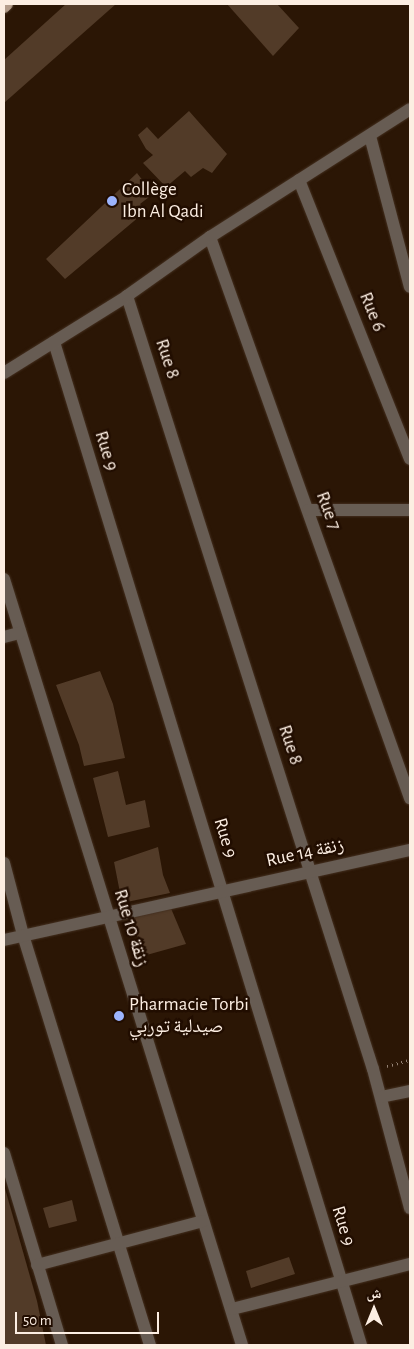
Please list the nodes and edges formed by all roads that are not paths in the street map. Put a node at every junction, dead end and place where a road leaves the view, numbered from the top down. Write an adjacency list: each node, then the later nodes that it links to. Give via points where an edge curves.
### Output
1 (7, 4): 2 (main road)
2 (4, 7)
3 (410, 109): 4 (street)
4 (370, 136): 5 (street); 7 (street)
5 (299, 180): 6 (street); 11 (street, Rue 6)
6 (210, 237): 8 (street); 12 (street, Rue 7)
7 (410, 287)
8 (127, 296): 9 (street); 20 (street, Rue 8)
9 (54, 342): 10 (street); 21 (street, Rue 9)
10 (4, 374)
11 (410, 458)
12 (308, 510): 13 (street); 17 (street, Rue 7)
13 (410, 510)
14 (4, 579): 15 (street, Rue 10 زنقة)
15 (19, 633): 16 (street); 22 (street, Rue 10 زنقة)
16 (4, 637)
17 (410, 798)
18 (410, 850): 20 (street, Rue 14 زنقة)
19 (4, 863): 23 (street)
20 (310, 871): 21 (street, Rue 14 زنقة); 26 (street, Rue 8)
21 (221, 890): 22 (street, Rue 14 زنقة); 33 (street, Rue 9)
22 (108, 916): 23 (street, Rue 14 زنقة); 29 (street, Rue 10 زنقة)
23 (23, 935): 24 (street, Rue 14 زنقة); 30 (street)
24 (4, 940)
25 (410, 1091): 26 (street)
26 (381, 1097): 28 (street, Rue 8)
27 (4, 1154): 32 (street)
28 (410, 1208)
29 (203, 1221): 30 (street); 34 (street, Rue 10 زنقة)
30 (117, 1244): 32 (street); 36 (street)
31 (410, 1264): 33 (street)
32 (37, 1265): 35 (street)
33 (340, 1280): 34 (street); 38 (street, Rue 9)
34 (232, 1309): 37 (street, Rue 10 زنقة)
35 (62, 1345)
36 (150, 1345)
37 (242, 1345)
38 (361, 1345)

